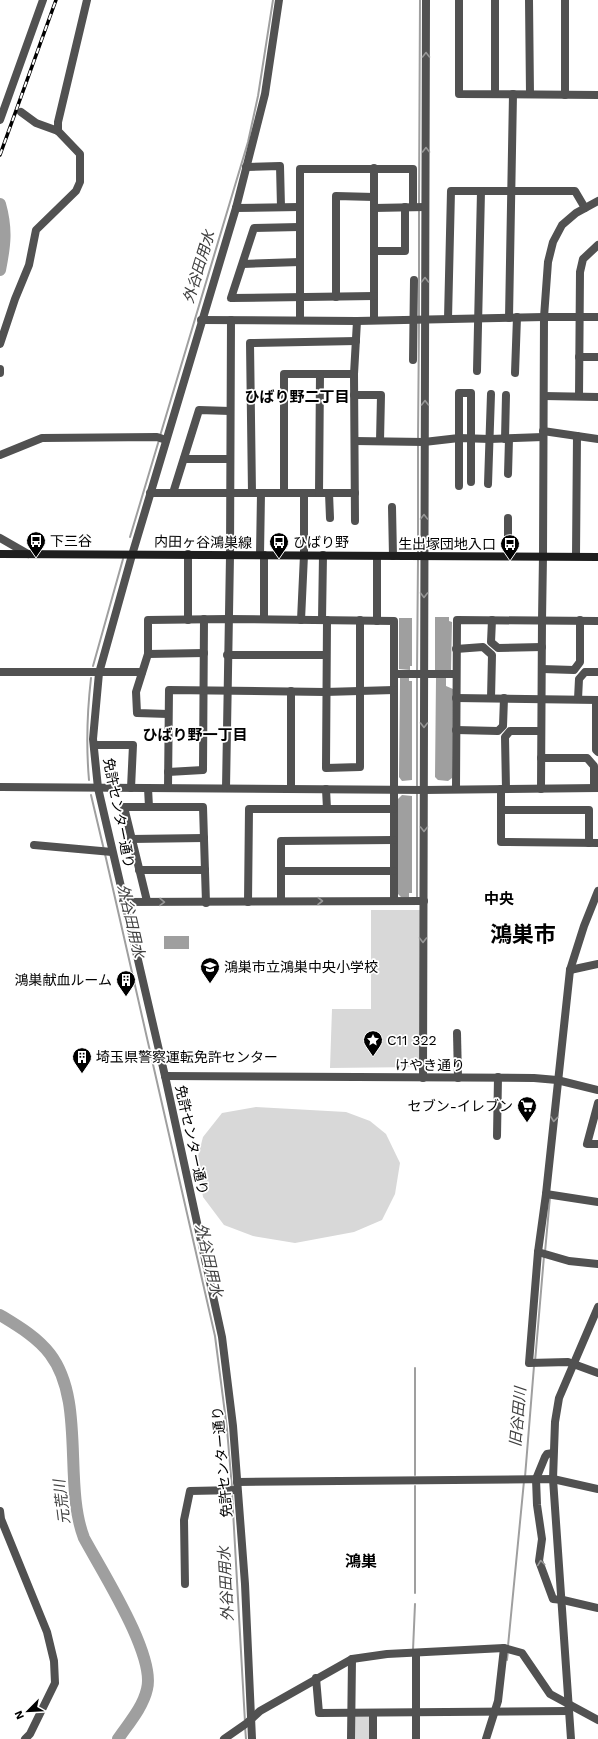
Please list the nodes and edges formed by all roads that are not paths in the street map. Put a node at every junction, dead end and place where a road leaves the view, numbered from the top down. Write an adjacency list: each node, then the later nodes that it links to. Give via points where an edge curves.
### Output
1 (43, 0): 15 (street)
2 (87, 0): 16 (street)
3 (279, 0): 17 (street, 免許センター通り, via 265,94)
4 (426, 0): 26 (street, one-way to 4)
5 (459, 0): 9 (street, via 459,94)
6 (495, 0): 9 (street)
7 (529, 0): 11 (street)
8 (565, 0): 12 (street)
9 (495, 94): 10 (street)
10 (513, 94): 11 (street); 19 (street)
11 (530, 94): 12 (street)
12 (564, 95): 13 (street)
13 (598, 95)
14 (21, 112): 16 (street, via 36,123)
15 (0, 120)
16 (58, 131): 53 (street, via 80,154 80,182 76,190 36,230 29,265)
17 (246, 167): 23 (street, via 280,166); 27 (street, 免許センター通り)
18 (374, 168): 21 (street); 24 (street, via 300,168); 25 (street, via 413,169)
19 (511, 190): 20 (street); 29 (street, via 575,191); 42 (street)
20 (481, 191): 41 (street); 44 (street, via 451,191)
21 (374, 197): 28 (street); 37 (street, via 336,196)
22 (598, 201): 29 (street)
23 (281, 207): 24 (street); 27 (street)
24 (299, 207): 30 (street)
25 (409, 207): 26 (street); 28 (street); 32 (street, via 405,251)
26 (425, 207): 50 (street, one-way to 26)
27 (236, 208): 45 (street, 免許センター通り)
28 (374, 208): 32 (street)
29 (586, 208): 39 (street, via 562,225 553,242 548,262)
30 (299, 227): 33 (street); 34 (street, via 254,228)
31 (598, 245): 40 (street, via 583,259 580,272)
32 (374, 251): 36 (street)
33 (300, 262): 34 (street); 38 (street)
34 (243, 264): 38 (street, via 231,298)
35 (414, 280): 49 (street)
36 (374, 296): 37 (street); 48 (street)
37 (336, 297): 38 (street)
38 (300, 298): 47 (street)
39 (544, 317): 40 (street); 42 (street); 66 (street)
40 (579, 317): 43 (street); 54 (street)
41 (480, 318): 42 (street); 44 (street); 58 (street)
42 (513, 318): 60 (street)
43 (598, 318)
44 (448, 319): 50 (street)
45 (201, 320): 46 (street); 77 (street, 免許センター通り)
46 (230, 320): 47 (street); 69 (street)
47 (300, 320): 51 (street)
48 (374, 320): 49 (street); 51 (street)
49 (413, 320): 50 (street); 56 (street)
50 (425, 320): 80 (street, one-way to 50)
51 (357, 321): 52 (street)
52 (356, 341): 62 (street); 91 (street, via 250,343)
53 (0, 344)
54 (579, 357): 55 (street); 67 (street)
55 (598, 357)
56 (413, 360)
57 (0, 369): 59 (street)
58 (478, 372)
59 (0, 373)
60 (515, 373)
61 (320, 374): 62 (street); 93 (street, via 284,374); 95 (street)
62 (354, 374): 64 (street)
63 (491, 394): 74 (street)
64 (354, 395): 78 (street); 79 (street, via 381,395)
65 (506, 395): 75 (street)
66 (544, 396): 67 (street); 70 (street)
67 (580, 396): 68 (street)
68 (598, 397)
69 (230, 411): 82 (street, via 199,410); 83 (street)
70 (543, 434): 71 (street); 75 (street); 115 (street)
71 (577, 436): 76 (street); 116 (street)
72 (459, 438): 73 (street); 73 (street, via 459,393 471,393); 80 (street); 87 (street)
73 (471, 438): 74 (street); 85 (street)
74 (490, 439): 75 (street); 86 (street)
75 (507, 439): 84 (street)
76 (598, 439)
77 (166, 440): 81 (street, via 157,437 42,438); 89 (street, 免許センター通り)
78 (355, 441): 79 (street); 97 (street)
79 (380, 441): 80 (street)
80 (424, 442): 113 (street, one-way to 80)
81 (0, 455)
82 (184, 458): 83 (street); 90 (street)
83 (229, 459): 88 (street)
84 (508, 474)
85 (471, 482)
86 (488, 484)
87 (459, 486)
88 (229, 492): 90 (street); 91 (street); 109 (street)
89 (150, 493): 90 (street); 105 (street, 免許センター通り)
90 (173, 493)
91 (252, 493): 92 (street)
92 (261, 493): 93 (street); 110 (street)
93 (284, 493): 94 (street)
94 (304, 493): 95 (street); 107 (street)
95 (319, 493): 96 (street)
96 (329, 493): 97 (street); 99 (street)
97 (355, 493): 101 (street)
98 (392, 507): 112 (street)
99 (330, 518)
100 (508, 518): 114 (street)
101 (355, 521)
102 (0, 538): 104 (street)
103 (0, 554): 104 (main road, 内田ヶ谷鴻巣線)
104 (28, 554): 105 (main road, 内田ヶ谷鴻巣線)
105 (132, 554): 106 (main road, 内田ヶ谷鴻巣線); 140 (street, 免許センター通り)
106 (188, 554): 109 (main road, 内田ヶ谷鴻巣線); 121 (street)
107 (304, 555): 108 (main road, 内田ヶ谷鴻巣線); 110 (main road, 内田ヶ谷鴻巣線); 122 (street)
108 (323, 555): 111 (main road, 内田ヶ谷鴻巣線); 123 (street)
109 (230, 556): 110 (main road, 内田ヶ谷鴻巣線); 119 (street)
110 (262, 556): 120 (street)
111 (377, 556): 112 (main road, 内田ヶ谷鴻巣線); 128 (street)
112 (393, 556): 113 (main road, 内田ヶ谷鴻巣線)
113 (424, 556): 114 (main road, 内田ヶ谷鴻巣線); 142 (street, one-way to 142)
114 (508, 556): 115 (main road, 内田ヶ谷鴻巣線)
115 (543, 556): 116 (main road, 内田ヶ谷鴻巣線); 126 (street)
116 (576, 556): 117 (main road, 内田ヶ谷鴻巣線)
117 (598, 557)
118 (204, 619): 119 (street); 121 (street); 132 (street)
119 (228, 619): 120 (street); 134 (street)
120 (264, 619): 122 (street)
121 (188, 620): 133 (street, via 148,620)
122 (301, 620): 123 (street)
123 (324, 620): 124 (street); 135 (street)
124 (360, 620): 128 (street); 144 (street)
125 (492, 620): 126 (street); 130 (street, via 491,642 498,648); 131 (street, via 456,620)
126 (542, 620): 127 (street); 130 (street)
127 (580, 620): 129 (street); 136 (street, via 580,662 574,670)
128 (377, 621): 141 (street, via 394,621)
129 (598, 621)
130 (542, 647): 136 (street)
131 (456, 648): 143 (street); 151 (street, via 483,646 492,655)
132 (204, 653): 133 (street); 146 (street)
133 (148, 654): 138 (street)
134 (227, 655): 135 (street); 147 (street)
135 (326, 656): 149 (street)
136 (542, 669): 153 (street)
137 (0, 672): 140 (street)
138 (142, 672): 140 (street); 156 (street, via 136,692 137,713)
139 (598, 672): 154 (street, via 585,672 578,679)
140 (99, 673): 159 (street, 免許センター通り)
141 (394, 674): 142 (street); 145 (street)
142 (424, 674): 143 (street); 176 (street, one-way to 176)
143 (456, 674): 150 (street)
144 (360, 690): 145 (street); 149 (street); 149 (street, via 360,767 326,768)
145 (394, 690): 173 (street)
146 (204, 691): 147 (street); 156 (street, via 169,690); 162 (street, via 203,770)
147 (228, 691): 148 (street); 168 (street)
148 (291, 691): 149 (street); 171 (street)
149 (325, 692)
150 (456, 698): 151 (street); 157 (street)
151 (491, 698): 152 (street)
152 (504, 698): 153 (street); 157 (street, via 503,726 498,731)
153 (541, 699): 154 (street); 158 (street)
154 (578, 699): 155 (street)
155 (597, 700): 160 (street)
156 (168, 714): 162 (street)
157 (456, 730): 174 (street)
158 (541, 731): 161 (street); 175 (street, via 510,732 505,737)
159 (94, 745): 164 (street, 免許センター通り); 165 (street, via 133,745)
160 (598, 752)
161 (541, 758): 169 (street); 170 (street, via 587,758 594,766)
162 (168, 772): 167 (street)
163 (0, 787): 164 (street)
164 (98, 788): 165 (street); 187 (street, 免許センター通り)
165 (131, 788): 166 (street)
166 (148, 788): 167 (street); 177 (street)
167 (168, 788): 168 (street)
168 (226, 788): 171 (street)
169 (541, 788): 170 (street); 175 (street)
170 (596, 788)
171 (291, 789): 172 (street)
172 (326, 789): 173 (street); 178 (street)
173 (394, 789): 176 (street); 179 (street)
174 (456, 789): 175 (street); 176 (street)
175 (504, 789): 180 (street)
176 (424, 790): 196 (street, one-way to 196)
177 (149, 807): 181 (street, via 203,807); 182 (street, via 124,807)
178 (327, 809): 179 (street); 198 (street, via 248,809)
179 (393, 809): 183 (street)
180 (502, 810): 184 (street, via 501,842); 184 (street, via 590,810)
181 (204, 838): 182 (street); 189 (street)
182 (131, 839): 188 (street)
183 (393, 840): 190 (street, via 281,841); 191 (street)
184 (589, 842): 185 (street)
185 (598, 843)
186 (34, 845): 187 (street)
187 (112, 852): 197 (street, 免許センター通り)
188 (139, 870): 189 (street); 194 (street)
189 (205, 870): 199 (street)
190 (281, 871): 191 (street); 195 (street)
191 (393, 871): 193 (street)
192 (598, 891): 201 (street)
193 (394, 900): 195 (street, one-way to 193); 196 (street)
194 (147, 901): 197 (street); 199 (street, one-way to 199)
195 (281, 901): 198 (street)
196 (424, 901): 205 (street, one-way to 205)
197 (123, 902): 203 (street, 免許センター通り)
198 (248, 902): 199 (street)
199 (206, 903)
200 (598, 964): 201 (street)
201 (570, 970): 207 (street)
202 (458, 1033): 206 (street)
203 (165, 1076): 205 (street, けやき通り); 222 (street, 免許センター通り, via 222,1337)
204 (498, 1077): 206 (street, けやき通り); 207 (street, けやき通り); 210 (street)
205 (423, 1078): 206 (street, けやき通り)
206 (458, 1078)
207 (558, 1080): 208 (street, けやき通り); 212 (street, one-way to 212)
208 (598, 1090)
209 (598, 1103): 211 (street, via 587,1144)
210 (497, 1136)
211 (598, 1144)
212 (546, 1194): 213 (street); 214 (street)
213 (598, 1202)
214 (538, 1252): 215 (street, via 569,1261); 217 (street, via 529,1363)
215 (598, 1264)
216 (598, 1307): 217 (street)
217 (575, 1363): 218 (street); 219 (street, via 559,1398)
218 (598, 1373)
219 (553, 1453): 220 (street, via 545,1457); 221 (street)
220 (536, 1479): 221 (street); 222 (street); 227 (street, one-way to 220, via 553,1599 539,1562 542,1538 536,1505)
221 (553, 1479): 223 (street); 227 (street)
222 (237, 1486): 226 (street, via 190,1491 184,1520); 238 (street, 免許センター通り, via 249,1645)
223 (598, 1489)
224 (0, 1511): 225 (street)
225 (2, 1526): 240 (street, via 47,1632 54,1661 55,1683 30,1734)
226 (185, 1584)
227 (562, 1600): 228 (street); 233 (street)
228 (598, 1608)
229 (504, 1648): 230 (street); 233 (street, via 522,1653 550,1694); 235 (street)
230 (416, 1653): 231 (street); 234 (street)
231 (352, 1659): 232 (street); 236 (street)
232 (316, 1678): 236 (street, via 319,1713); 238 (street)
233 (569, 1707): 235 (street); 239 (street); 247 (street)
234 (416, 1712): 235 (street); 237 (street); 245 (street)
235 (495, 1712): 246 (street)
236 (352, 1713): 237 (street); 243 (street)
237 (373, 1713): 244 (street)
238 (251, 1718): 241 (street); 242 (street, 免許センター通り)
239 (598, 1720)
240 (25, 1739)
241 (225, 1739)
242 (252, 1739)
243 (351, 1739)
244 (373, 1739)
245 (416, 1739)
246 (486, 1739)
247 (571, 1739)

